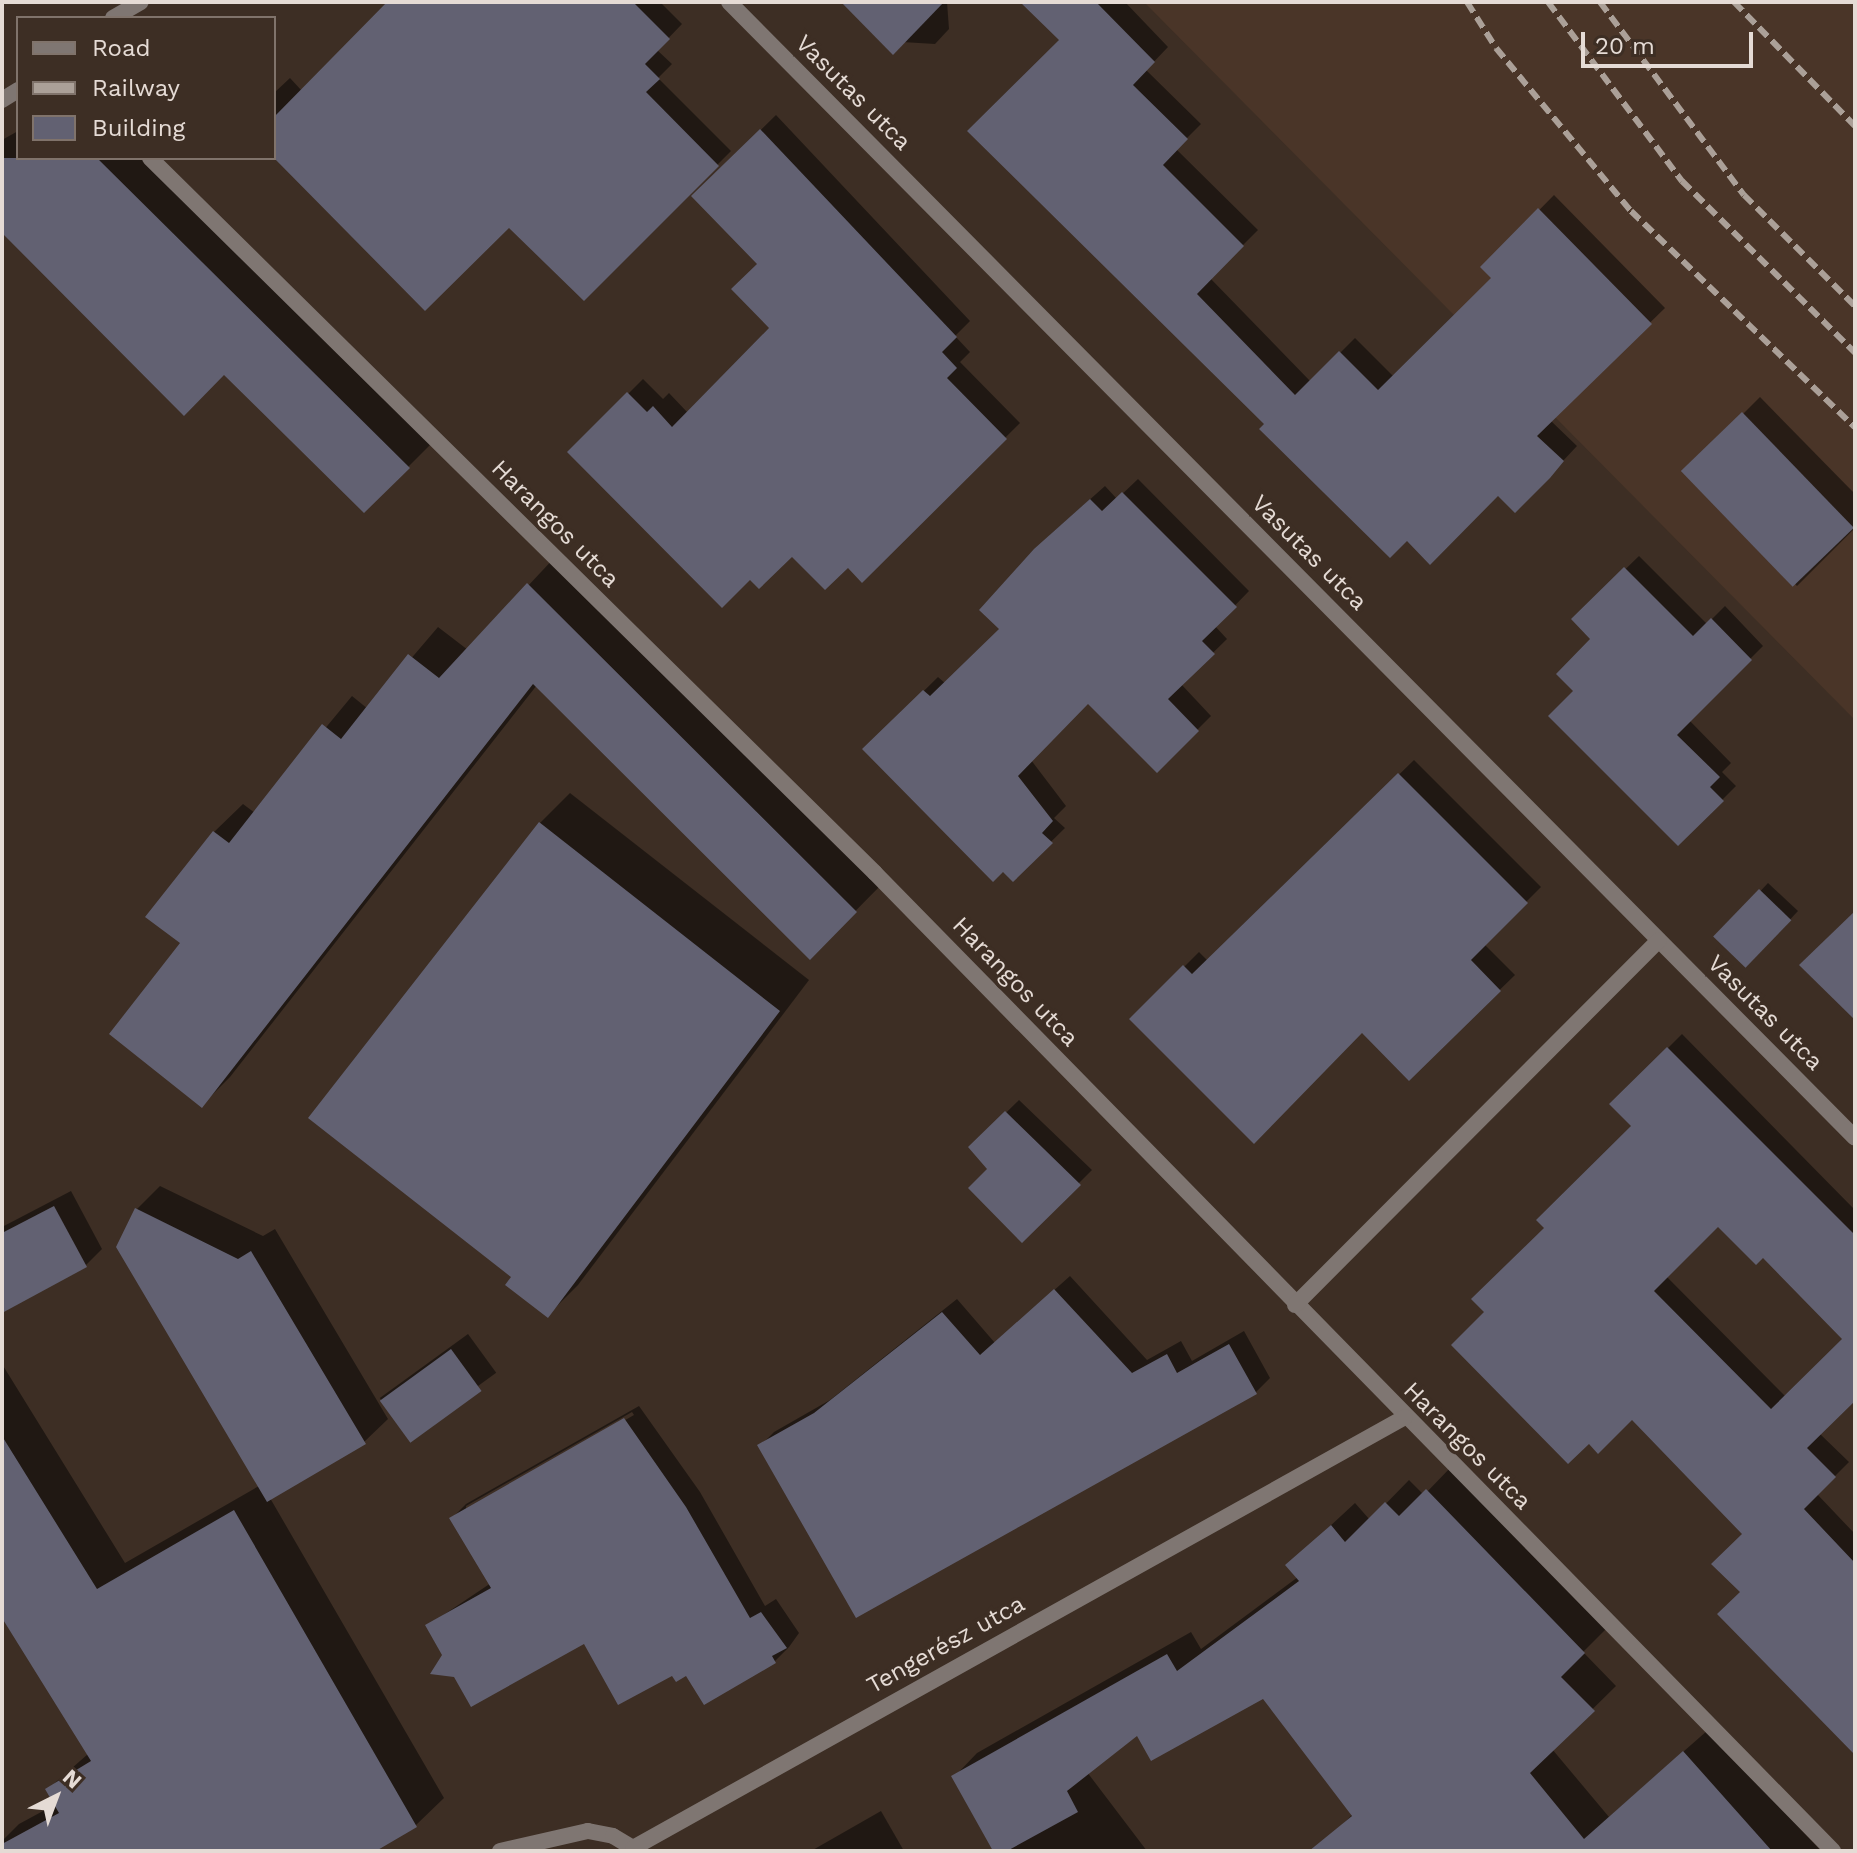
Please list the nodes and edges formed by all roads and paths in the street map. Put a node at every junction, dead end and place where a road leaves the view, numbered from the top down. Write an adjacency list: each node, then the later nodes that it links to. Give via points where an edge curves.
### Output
1 (141, 2): 3 (street)
2 (729, 2): 5 (street, Vasutas utca)
3 (116, 16)
4 (152, 160): 7 (street, Harangos utca, via 875,873)
5 (1659, 940): 6 (street, Vasutas utca); 7 (street)
6 (1855, 1138)
7 (1295, 1305): 8 (street, Harangos utca)
8 (1405, 1417): 9 (street, Tengerész utca); 11 (street, Harangos utca)
9 (634, 1850): 10 (street, Tengerész utca, via 613,1836 588,1831)
10 (500, 1851)
11 (1833, 1851)

